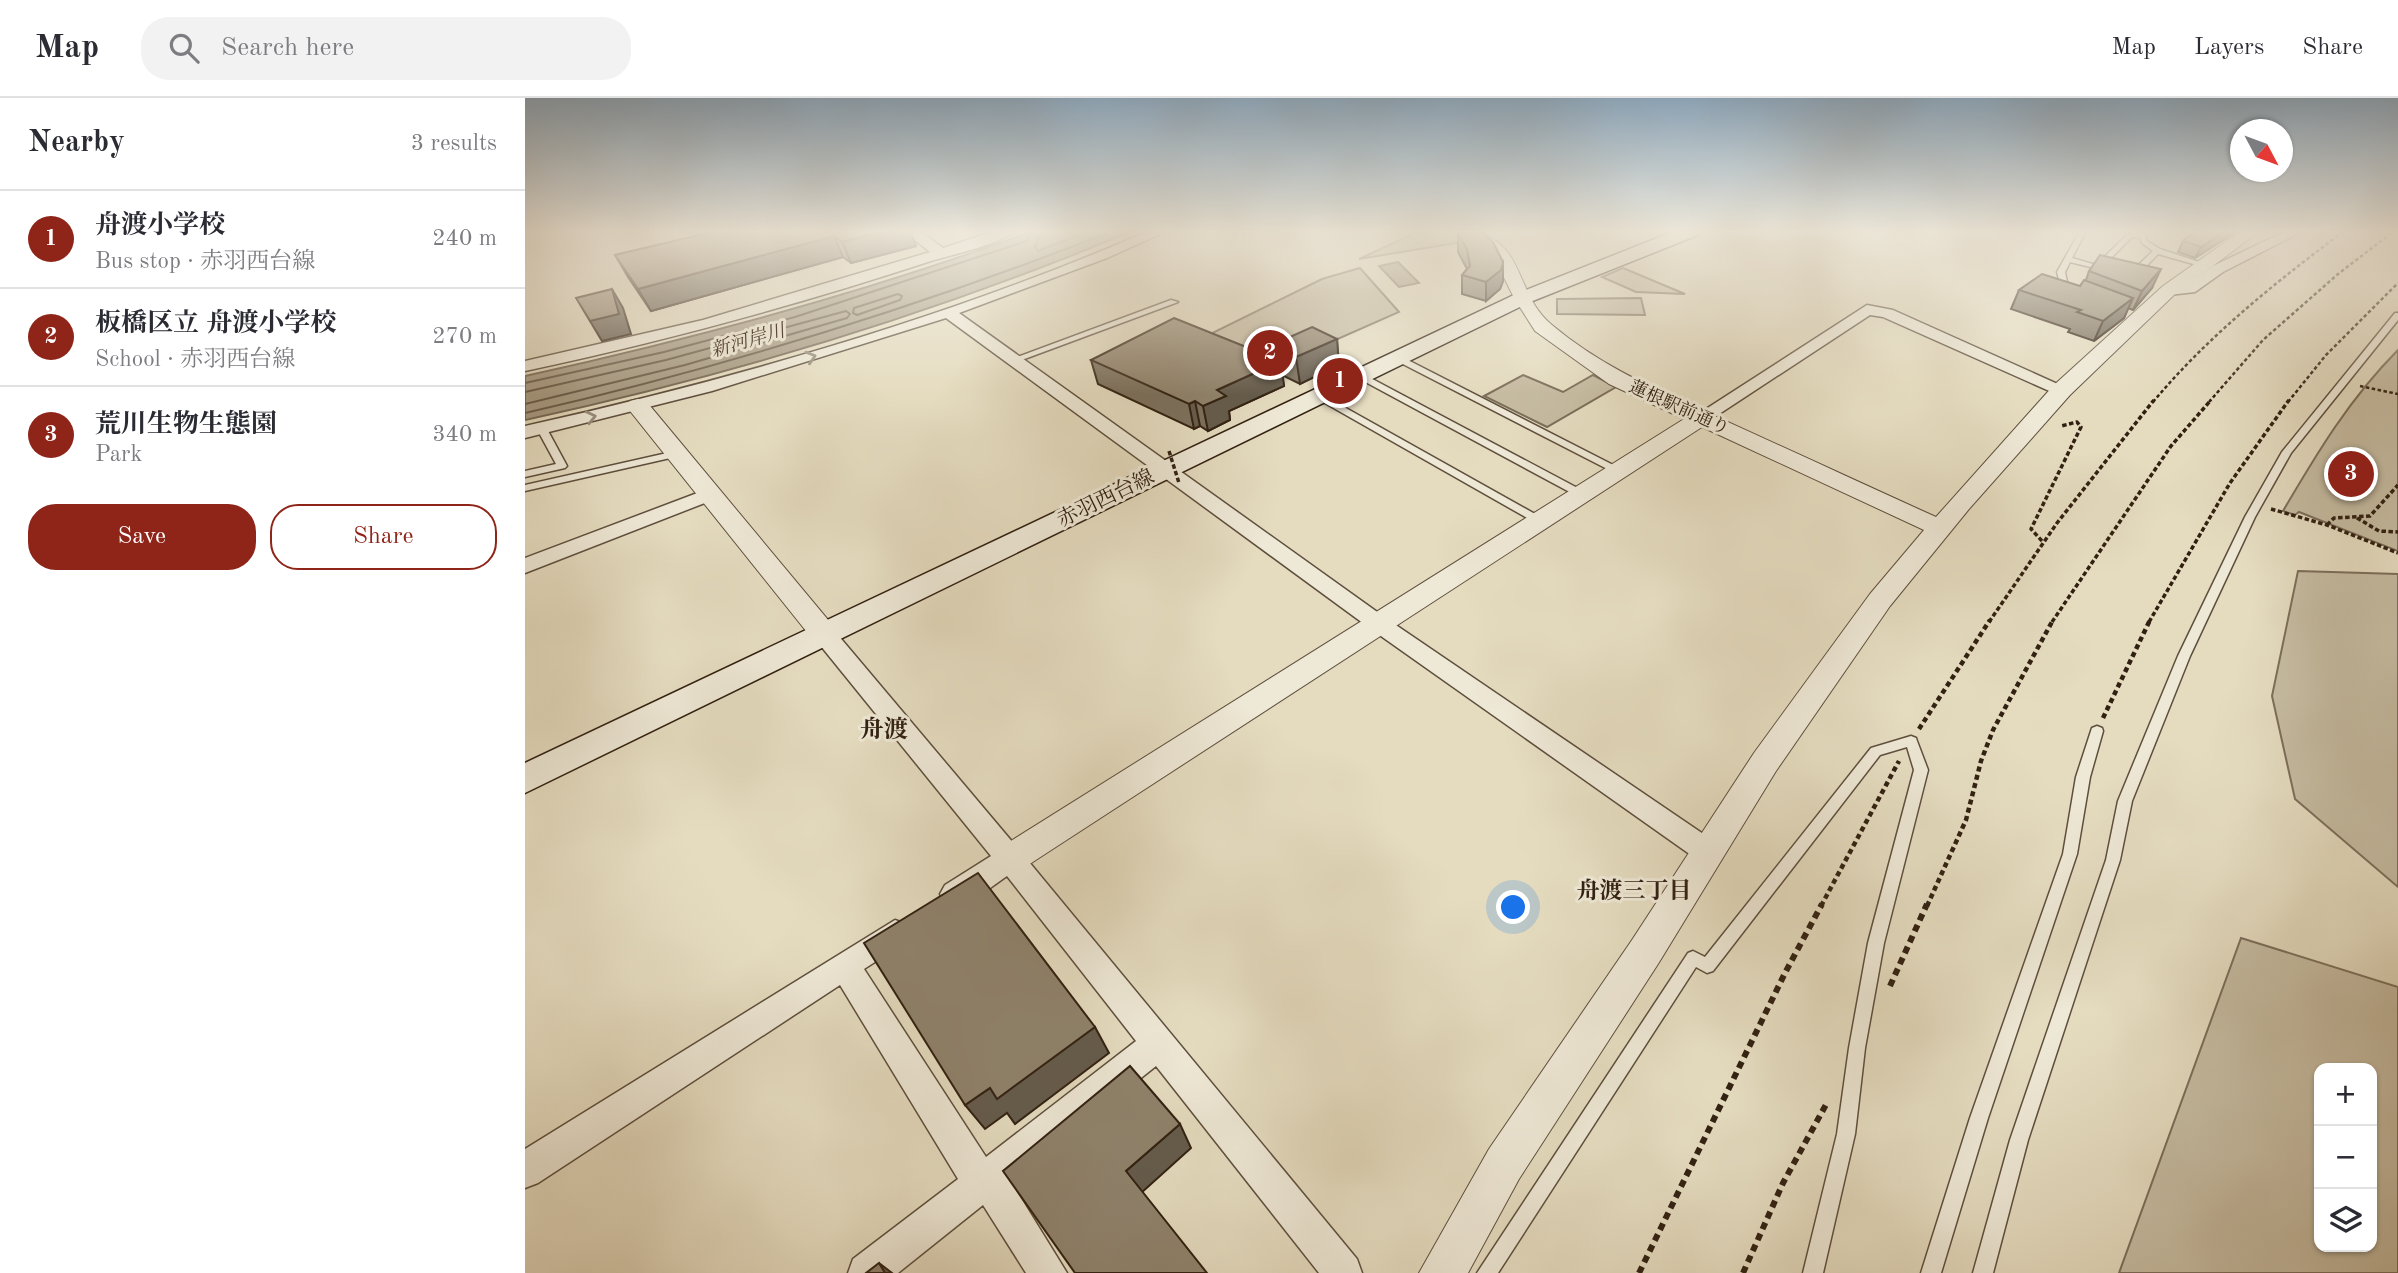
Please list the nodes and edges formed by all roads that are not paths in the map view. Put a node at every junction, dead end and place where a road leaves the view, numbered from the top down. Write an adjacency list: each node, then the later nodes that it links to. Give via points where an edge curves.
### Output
1 (836, 286): 16 (street, via 709,324)
2 (1017, 286): 12 (street)
3 (1517, 286): 10 (street, 蓮根駅前通り)
4 (1554, 286): 10 (main road, 赤羽西台線)
5 (2064, 286): 9 (lane)
6 (2175, 286): 8 (street)
7 (2195, 286): 8 (street)
8 (2169, 290): 18 (street, via 2136,316)
9 (2078, 295)
10 (1523, 298): 14 (main road, 赤羽西台線); 21 (street, 蓮根駅前通り, via 1542,327 1616,380)
11 (1174, 302): 15 (lane)
12 (949, 312): 15 (street); 20 (street, one-way to 12)
13 (2398, 315): 50 (lane, via 2287,452 2256,505 2184,656 2125,801 2113,860 2019,1140)
14 (1398, 358): 17 (main road, 赤羽西台線); 25 (lane)
15 (1016, 359): 24 (street)
16 (525, 366)
17 (1361, 376): 19 (main road, 赤羽西台線); 28 (lane)
18 (2062, 390): 21 (street, via 1887,313 1867,310); 31 (street)
19 (1319, 396): 24 (main road, 赤羽西台線); 30 (lane)
20 (638, 406): 22 (street, one-way to 20); 23 (street)
21 (1700, 418): 25 (street); 31 (street, 蓮根駅前通り)
22 (533, 431): 26 (lane, via 562,466)
23 (676, 454): 27 (lane); 29 (street)
24 (1172, 468): 33 (street); 34 (main road, 赤羽西台線)
25 (1618, 471): 28 (street)
26 (525, 474)
27 (525, 488)
28 (1581, 494): 30 (street)
29 (708, 495): 32 (street); 34 (street)
30 (1540, 521): 33 (street)
31 (1940, 528): 37 (street, via 1880,600 1772,751)
32 (525, 566)
33 (1379, 624): 37 (street); 38 (street)
34 (824, 634): 36 (main road, 赤羽西台線); 38 (street)
35 (2097, 731): 49 (lane, via 2083,777 2070,854)
36 (525, 779)
37 (1708, 852): 46 (street, via 1504,1164)
38 (1010, 859): 39 (street); 40 (street)
39 (845, 966): 41 (street); 42 (street, via 968,1164)
40 (1158, 1044): 42 (street); 45 (street)
41 (525, 1170)
42 (984, 1181): 43 (street); 44 (street, via 998,1194)
43 (867, 1273)
44 (1048, 1273)
45 (1343, 1273)
46 (1441, 1273)
47 (1487, 1273): 48 (lane, via 1693,958 1707,966 1876,751 1911,741 1921,770 1876,943 1846,1134)
48 (1813, 1273)
49 (1931, 1273)
50 (1983, 1273)

